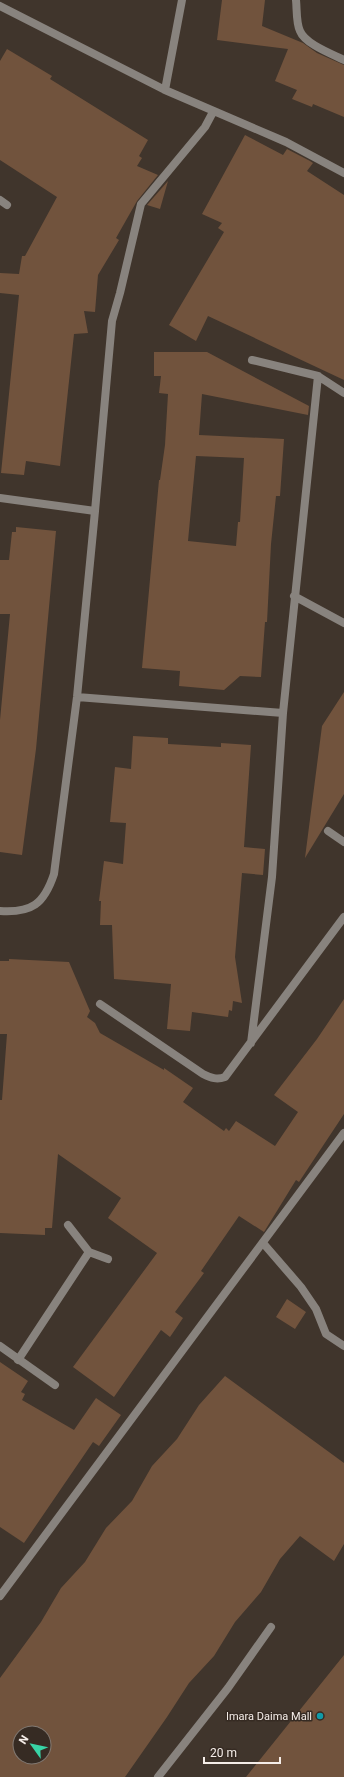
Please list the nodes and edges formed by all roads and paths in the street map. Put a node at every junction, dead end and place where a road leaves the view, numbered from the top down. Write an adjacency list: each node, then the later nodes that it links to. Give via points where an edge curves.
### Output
1 (182, 0): 5 (street)
2 (296, 0): 4 (street, via 300,31 305,38)
3 (0, 6): 5 (street)
4 (344, 60)
5 (165, 90): 6 (street)
6 (213, 112): 7 (street, via 286,142); 12 (street, via 205,127 141,204 112,321)
7 (344, 174)
8 (252, 360): 9 (street)
9 (318, 376): 10 (street); 13 (street)
10 (344, 393)
11 (0, 498): 12 (street)
12 (96, 511): 15 (street)
13 (294, 596): 14 (street); 16 (street)
14 (344, 623)
15 (76, 697): 16 (street); 19 (street, via 54,874 43,900 36,905 13,912)
16 (283, 714): 22 (street, via 272,877)
17 (328, 831): 18 (street)
18 (344, 842)
19 (0, 911)
20 (344, 917): 22 (street)
21 (100, 1004): 22 (street, via 211,1078 225,1077)
22 (251, 1043)
23 (344, 1133): 25 (street)
24 (68, 1224): 26 (street)
25 (263, 1242): 29 (street, via 301,1287 316,1309 326,1334); 32 (street)
26 (89, 1252): 27 (street); 30 (street)
27 (108, 1259)
28 (0, 1346): 30 (street)
29 (344, 1346)
30 (18, 1360): 31 (street)
31 (55, 1385)
32 (0, 1596)
33 (271, 1627): 34 (street, via 228,1688)
34 (158, 1777)

